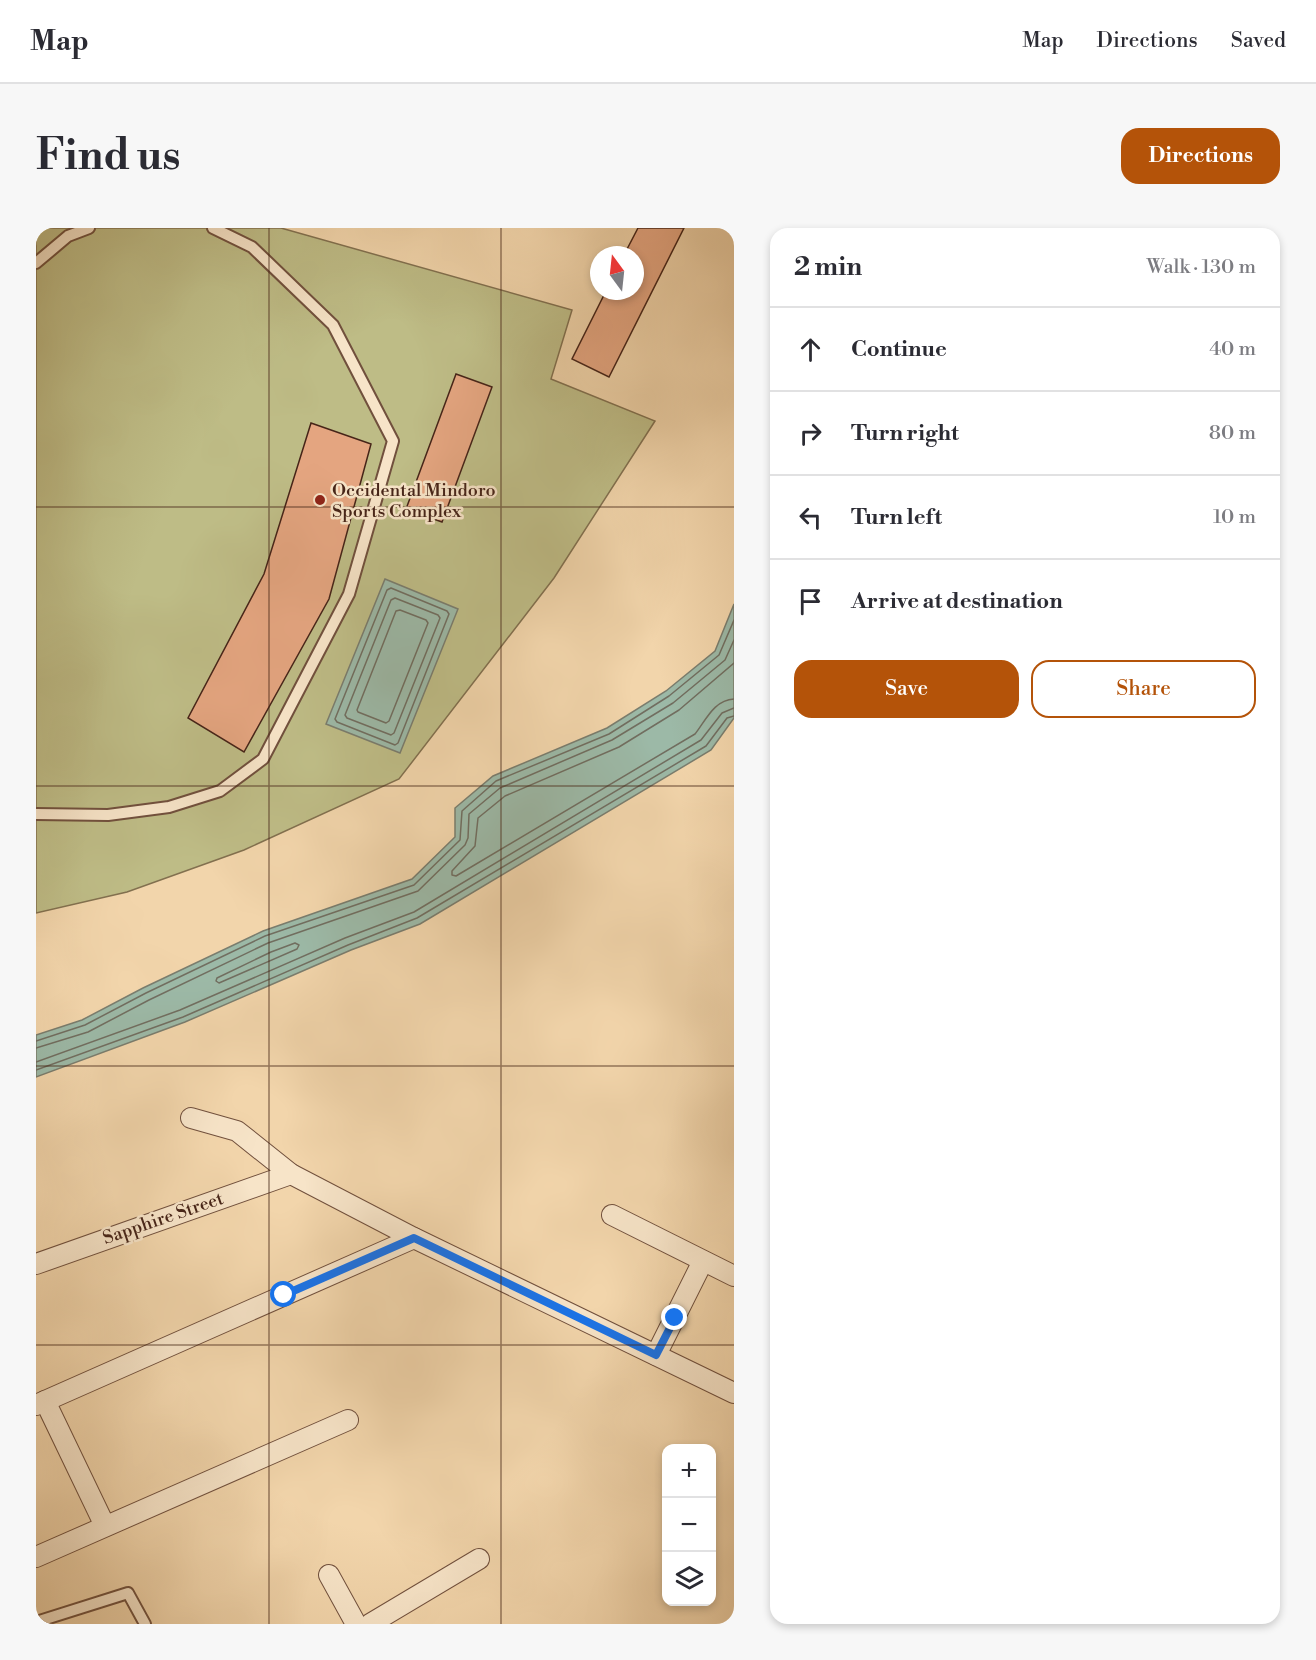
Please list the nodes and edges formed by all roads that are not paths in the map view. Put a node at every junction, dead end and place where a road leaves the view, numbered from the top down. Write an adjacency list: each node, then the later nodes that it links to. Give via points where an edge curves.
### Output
1 (89, 228): 3 (lane, via 68,236)
2 (213, 228): 4 (lane, via 252,247 333,325 393,441 349,594 263,759 241,777 220,791 169,807 108,815)
3 (36, 263)
4 (36, 814)
5 (191, 1118): 6 (street, via 237,1131)
6 (291, 1174): 8 (street); 10 (street, Sapphire Street)
7 (612, 1215): 9 (street)
8 (414, 1238): 12 (street); 14 (street)
9 (703, 1261): 11 (street); 12 (street)
10 (36, 1264)
11 (734, 1276)
12 (656, 1355): 13 (street)
13 (734, 1393)
14 (40, 1403): 16 (street)
15 (348, 1420): 16 (street)
16 (105, 1526): 17 (street)
17 (36, 1557)
18 (479, 1559): 23 (street)
19 (329, 1575): 22 (street)
20 (36, 1622): 21 (lane, via 128,1593)
21 (145, 1624)
22 (356, 1624)
23 (370, 1624)

